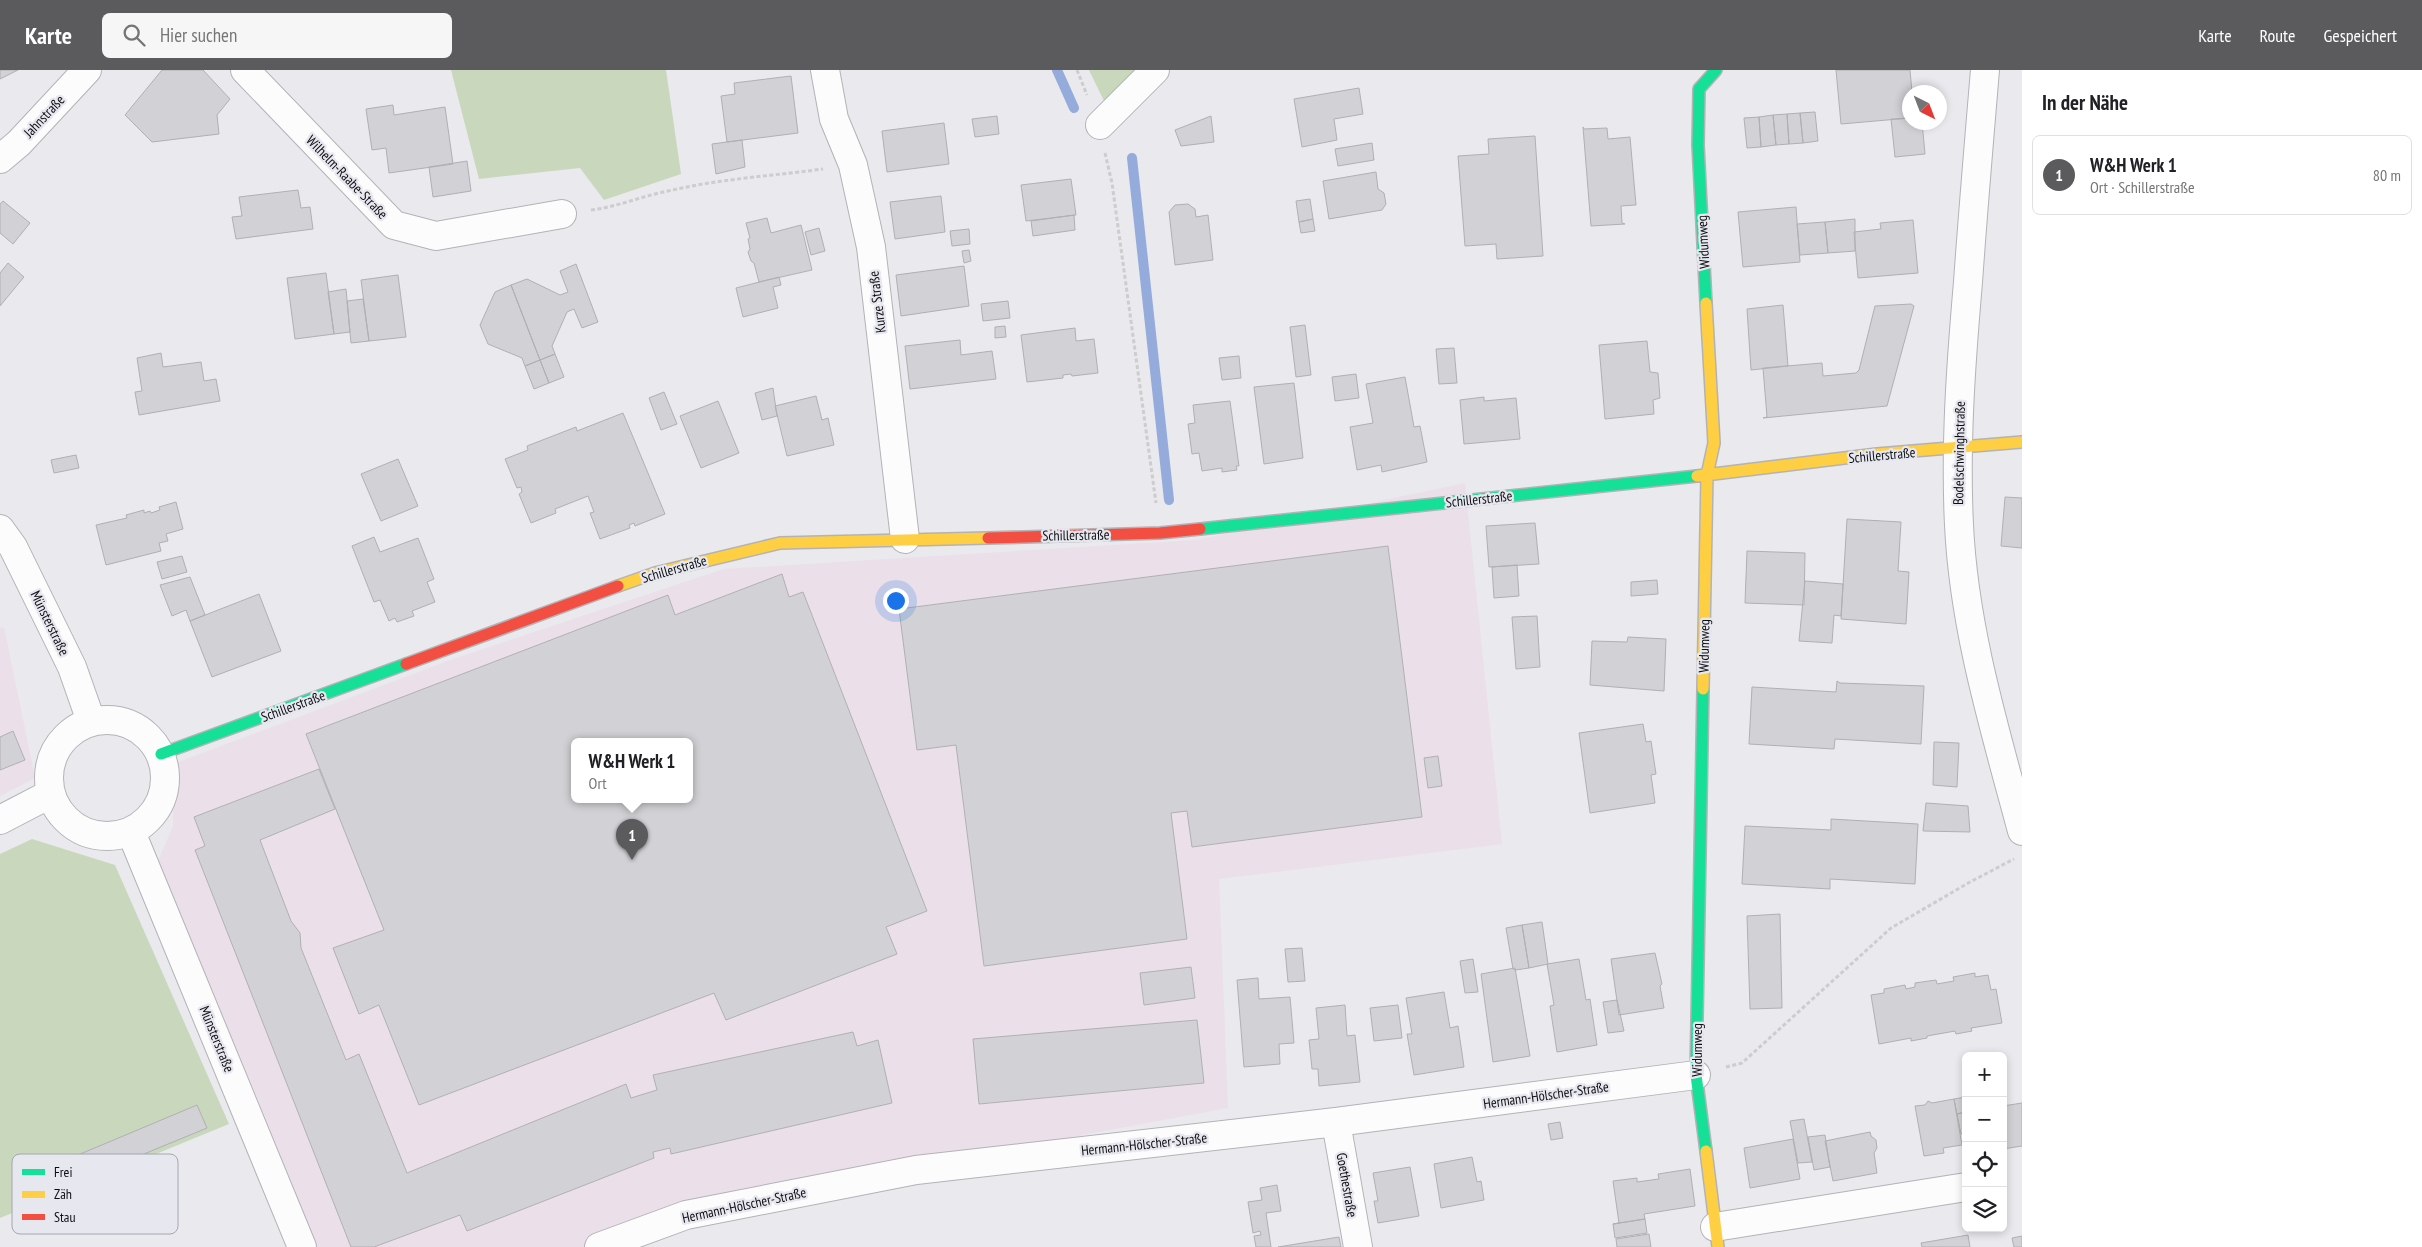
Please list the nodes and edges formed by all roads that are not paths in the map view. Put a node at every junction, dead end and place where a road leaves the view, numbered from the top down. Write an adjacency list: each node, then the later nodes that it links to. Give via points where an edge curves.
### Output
1 (87, 70): 8 (street, Jahnstraße)
2 (245, 70): 9 (street, Wilhelm-Raabe-Straße, via 394,224 436,236)
3 (825, 70): 14 (street, Kurze Straße, via 834,120 853,165 871,247)
4 (1155, 70): 7 (street)
5 (1716, 70): 12 (street, Widumweg, via 1699,89 1698,145 1714,443)
6 (1985, 70): 11 (street, Bodelschwinghstraße)
7 (1100, 125)
8 (0, 160)
9 (562, 214)
10 (2022, 442): 11 (street, Schillerstraße)
11 (1958, 448): 12 (street, Schillerstraße, via 1877,454); 19 (street, Bodelschwinghstraße, via 1964,580 1980,675)
12 (1708, 475): 14 (street, Schillerstraße, via 1160,533); 21 (street, Widumweg)
13 (0, 529): 15 (street, Münsterstraße, via 13,547 72,667)
14 (904, 538): 16 (street, Schillerstraße, via 780,543 654,573)
15 (91, 721): 16 (street, via 111,720 132,725 149,737); 17 (street, via 70,732 56,747 48,773)
16 (161, 754): 20 (street, via 166,774 162,797 153,815)
17 (50, 794): 18 (street); 20 (street, via 65,820 82,832 112,837)
18 (0, 820)
19 (2022, 831)
20 (131, 832): 25 (street, Münsterstraße)
21 (1696, 1075): 22 (street, Hermann-Hölscher-Straße); 24 (street, Widumweg)
22 (1336, 1122): 26 (street, Hermann-Hölscher-Straße, via 916,1170 686,1215); 27 (street, Goethestraße)
23 (1962, 1187): 24 (street, Widumweg)
24 (1716, 1237)
25 (302, 1247)
26 (599, 1247)
27 (1358, 1247)

